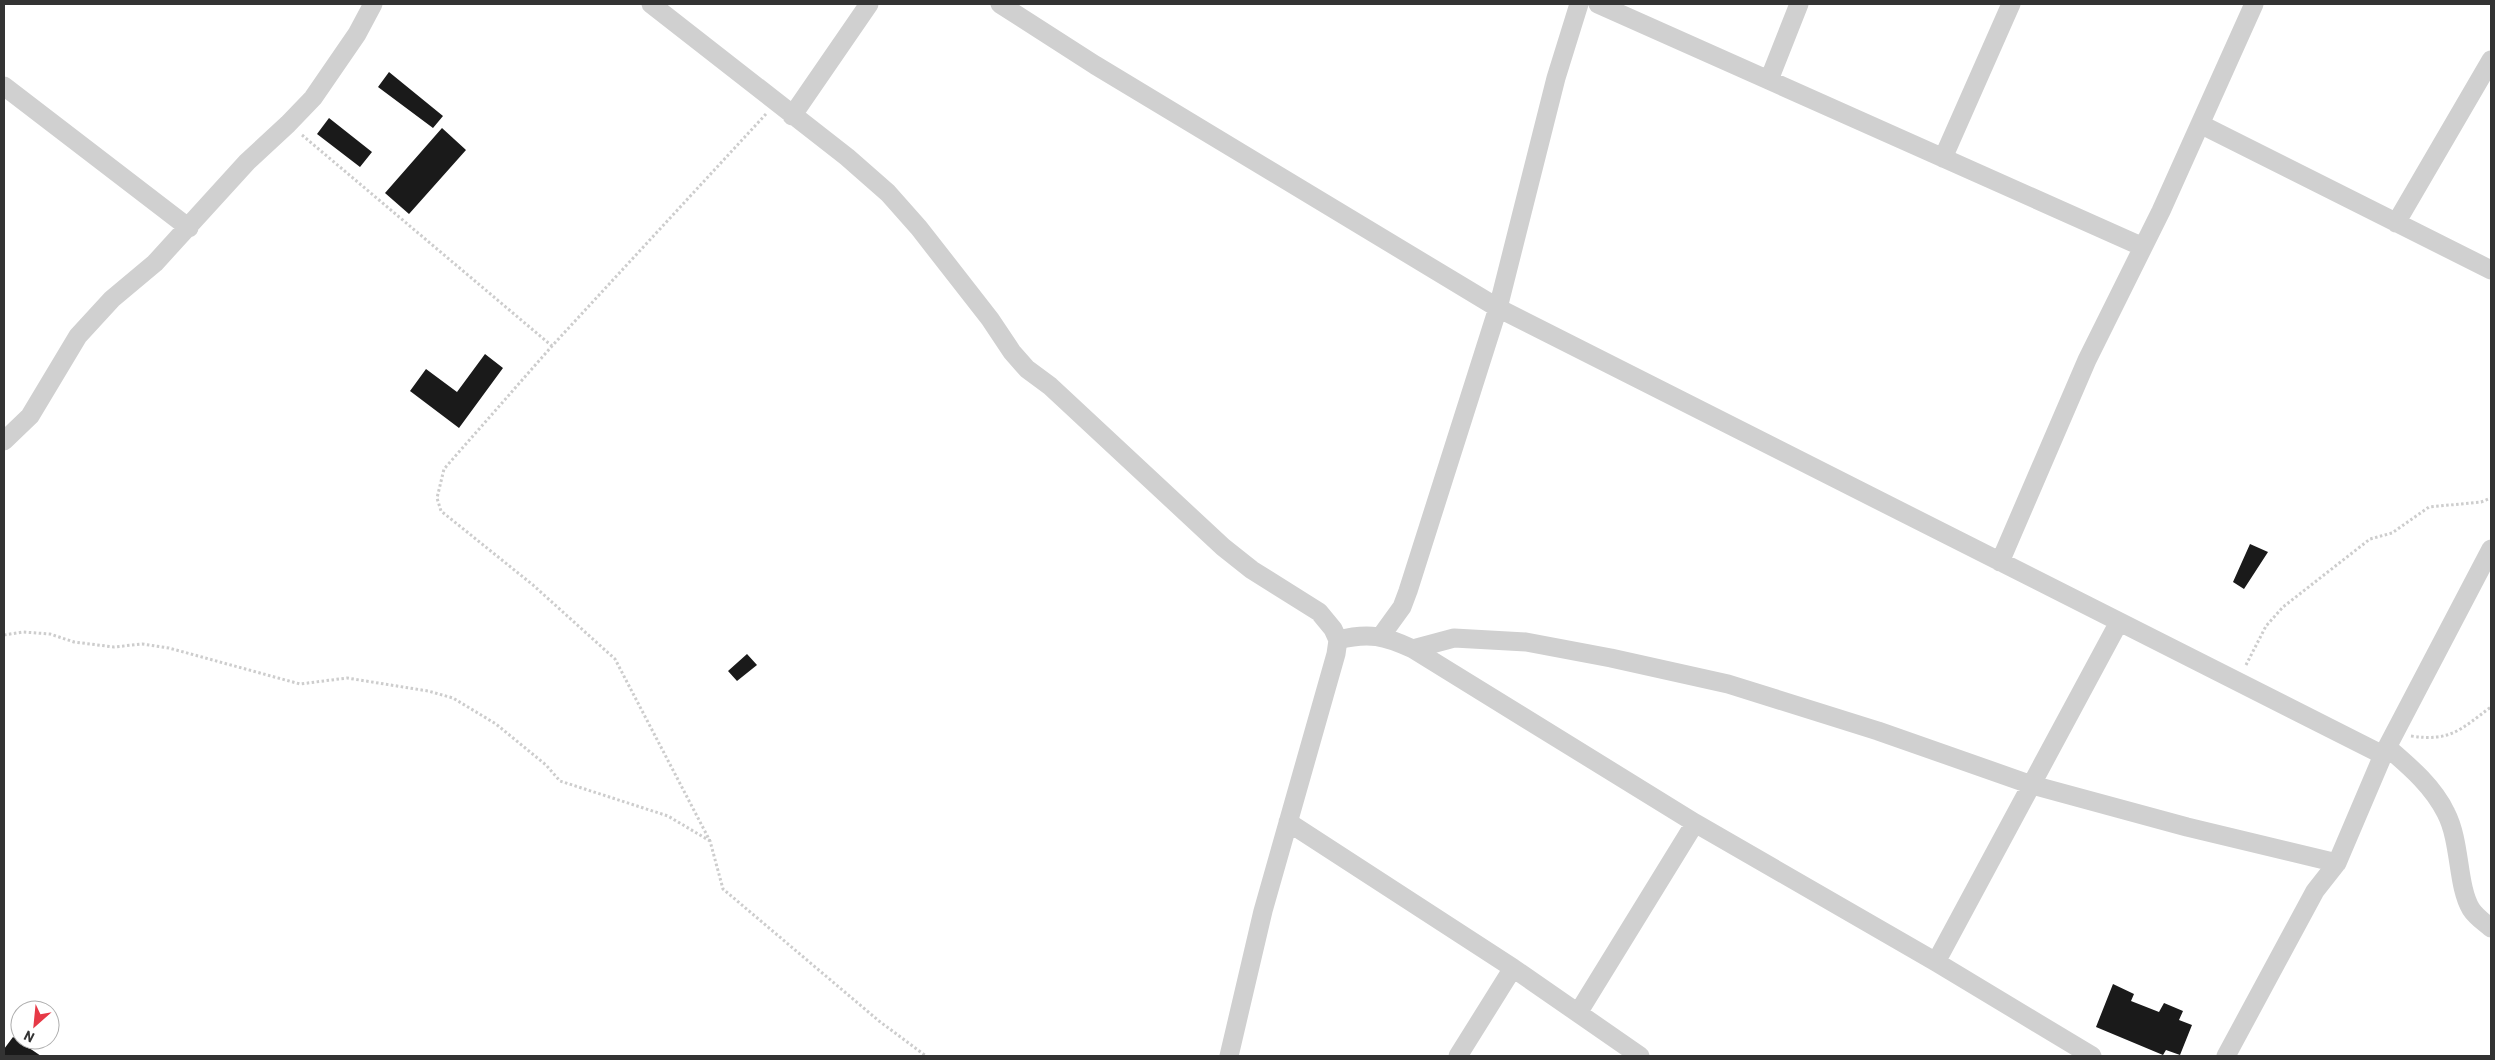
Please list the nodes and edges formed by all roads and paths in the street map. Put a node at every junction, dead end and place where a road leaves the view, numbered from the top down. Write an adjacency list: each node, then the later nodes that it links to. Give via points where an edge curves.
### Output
1 (372, 4): 15 (street, via 357,34 313,98)
2 (651, 4): 13 (street)
3 (868, 4): 14 (street)
4 (1000, 4): 22 (street)
5 (1579, 4): 22 (street, via 1556,78)
6 (1598, 4): 11 (street)
7 (1799, 4): 11 (street)
8 (2011, 4): 17 (street)
9 (2254, 4): 16 (street)
10 (2491, 60): 18 (street)
11 (1769, 80): 17 (street)
12 (4, 86): 19 (street)
13 (776, 103): 14 (street); 23 (path)
14 (792, 116): 31 (street, via 888,193 1027,369 1050,386 1223,547 1252,570 1319,612)
15 (288, 124): 19 (street, via 247,162); 23 (path)
16 (2200, 124): 18 (street); 20 (street)
17 (1943, 158): 20 (street)
18 (2396, 223): 21 (street)
19 (189, 228): 24 (street, via 155,263 112,298 78,336 30,416)
20 (2143, 247): 27 (street, via 2087,360)
21 (2491, 270)
22 (1498, 308): 27 (street); 30 (street, via 1408,591 1402,607)
23 (552, 346): 39 (path, via 444,469 437,498 441,511 533,585 615,659)
24 (4, 441)
25 (2491, 498): 33 (path, via 2481,502 2429,507 2392,533 2370,538 2283,607 2266,626)
26 (2491, 549): 35 (street)
27 (2000, 562): 28 (street)
28 (2119, 622): 33 (street); 36 (street)
29 (4, 635): 39 (path, via 23,632 50,634 114,647 142,644 168,648 300,684 347,678 436,693 453,698 496,724 546,765 560,781 668,816)
30 (1381, 636): 31 (street, via 1357,635); 32 (street)
31 (1338, 640): 37 (street)
32 (1414, 649): 36 (street, via 1454,638 1526,642 1611,658 1728,684 1878,731); 38 (street)
33 (2238, 681): 35 (street)
34 (2491, 707): 35 (path, via 2458,731 2442,738)
35 (2388, 745): 40 (street); 41 (street, via 2415,771 2446,812 2456,837 2466,896 2472,910)
36 (2032, 786): 40 (street); 42 (street)
37 (1288, 822): 43 (street); 46 (street)
38 (1695, 824): 42 (street); 44 (street)
39 (710, 842): 45 (path, via 723,889 878,1021)
40 (2336, 863): 50 (street, via 2315,891)
41 (2491, 928)
42 (1936, 962): 49 (street)
43 (1513, 968): 44 (street); 47 (street)
44 (1578, 1013): 48 (street)
45 (926, 1056)
46 (1228, 1056)
47 (1458, 1056)
48 (1640, 1056)
49 (2092, 1056)
50 (2226, 1056)

